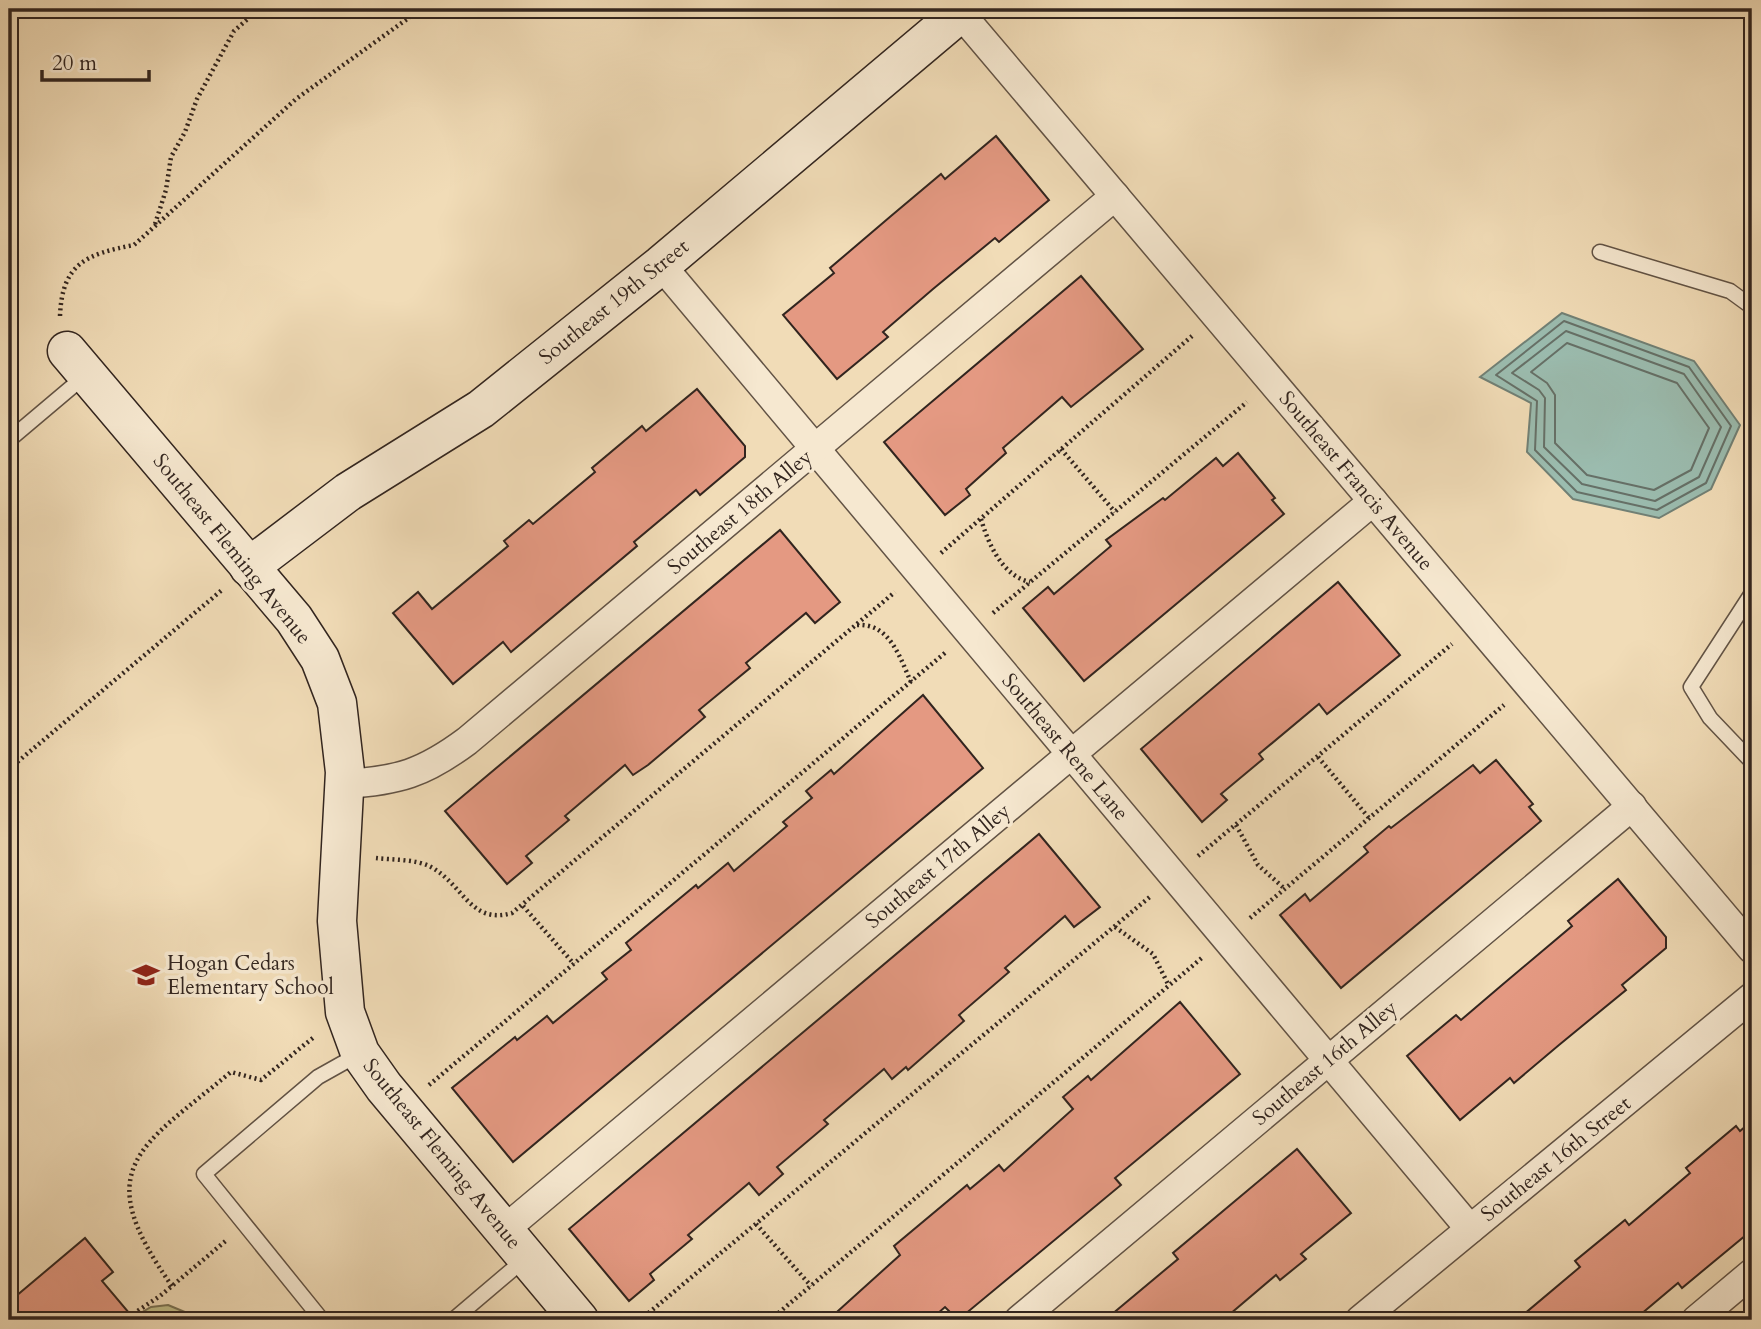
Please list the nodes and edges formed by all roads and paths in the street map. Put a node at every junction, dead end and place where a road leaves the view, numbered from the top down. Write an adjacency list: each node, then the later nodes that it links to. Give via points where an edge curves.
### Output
1 (259, 9): 5 (path, via 234,31 197,99 172,156)
2 (421, 9): 5 (path, via 296,99)
3 (960, 13): 4 (street, Southeast Francis Avenue); 7 (street, Southeast 19th Street)
4 (1115, 196): 9 (street, Southeast Francis Avenue); 13 (street, Southeast 18th Alley)
5 (155, 226): 10 (path, via 134,244 101,251 74,266 61,292 60,318)
6 (1600, 252): 8 (lane, via 1730,292)
7 (661, 265): 13 (street, Southeast Rene Lane); 18 (street, Southeast 19th Street, via 481,409 348,492)
8 (1752, 307)
9 (1216, 315): 11 (street, Southeast Francis Avenue); 14 (path)
10 (77, 363): 12 (lane); 18 (street, Southeast Fleming Avenue)
11 (1272, 382): 15 (street, Southeast Francis Avenue); 16 (path)
12 (9, 440)
13 (816, 449): 19 (street, Southeast Rene Lane); 31 (street, Southeast 18th Alley, via 445,757 406,776)
14 (1061, 449): 16 (path); 17 (path)
15 (1373, 501): 22 (street, Southeast Francis Avenue); 27 (street, Southeast 17th Alley)
16 (1115, 512): 20 (path)
17 (981, 519): 19 (path); 20 (path, via 999,558 1015,575)
18 (249, 567): 30 (path); 31 (street, Southeast Fleming Avenue, via 294,619 320,659 337,703)
19 (919, 572): 23 (path); 24 (street, Southeast Rene Lane)
20 (1031, 582): 24 (path)
21 (1752, 593): 29 (lane, via 1691,687 1710,718)
22 (1477, 624): 26 (street, Southeast Francis Avenue); 28 (path)
23 (856, 625): 25 (path, via 868,625 889,639); 38 (path)
24 (969, 632): 25 (path); 27 (street, Southeast Rene Lane)
25 (911, 682): 42 (path)
26 (1529, 684): 32 (street, Southeast Francis Avenue); 33 (path)
27 (1072, 754): 36 (street, Southeast Rene Lane); 52 (street, Southeast 17th Alley)
28 (1318, 757): 33 (path); 34 (path)
29 (1752, 762)
30 (9, 769)
31 (345, 784): 35 (street, Southeast Fleming Avenue)
32 (1632, 806): 41 (street, Southeast Francis Avenue); 47 (street, Southeast 16th Alley)
33 (1369, 818): 37 (path)
34 (1236, 825): 36 (path); 37 (path, via 1258,865)
35 (341, 854): 38 (path, via 427,865 444,875 484,915 503,915); 45 (street, Southeast Fleming Avenue, via 337,921)
36 (1175, 876): 39 (path); 40 (street, Southeast Rene Lane)
37 (1285, 889): 40 (path)
38 (523, 906): 42 (path)
39 (1114, 926): 43 (path, via 1153,954); 49 (path)
40 (1226, 938): 43 (path); 47 (street, Southeast Rene Lane)
41 (1752, 948)
42 (574, 964): 48 (path)
43 (1169, 986): 55 (path)
44 (1752, 997): 51 (street, Southeast 16th Street)
45 (345, 1012): 46 (street, Southeast Fleming Avenue); 54 (path, via 261,1080 231,1072 147,1141 129,1183 131,1210 144,1242)
46 (360, 1053): 48 (street, Southeast Fleming Avenue); 50 (lane, via 318,1077 204,1174)
47 (1328, 1061): 51 (street, Southeast Rene Lane); 62 (street, Southeast 16th Alley)
48 (402, 1108): 52 (street, Southeast Fleming Avenue)
49 (756, 1224): 55 (path); 60 (path)
50 (245, 1225): 54 (path); 57 (lane)
51 (1470, 1229): 63 (street, Southeast 16th Street)
52 (515, 1244): 58 (lane); 59 (street, Southeast Fleming Avenue)
53 (1752, 1273): 64 (street)
54 (172, 1286): 56 (path)
55 (811, 1286): 61 (path)
56 (124, 1320)
57 (322, 1320)
58 (453, 1320)
59 (579, 1320)
60 (640, 1320)
61 (769, 1320)
62 (1019, 1320)
63 (1360, 1320)
64 (1696, 1320)

